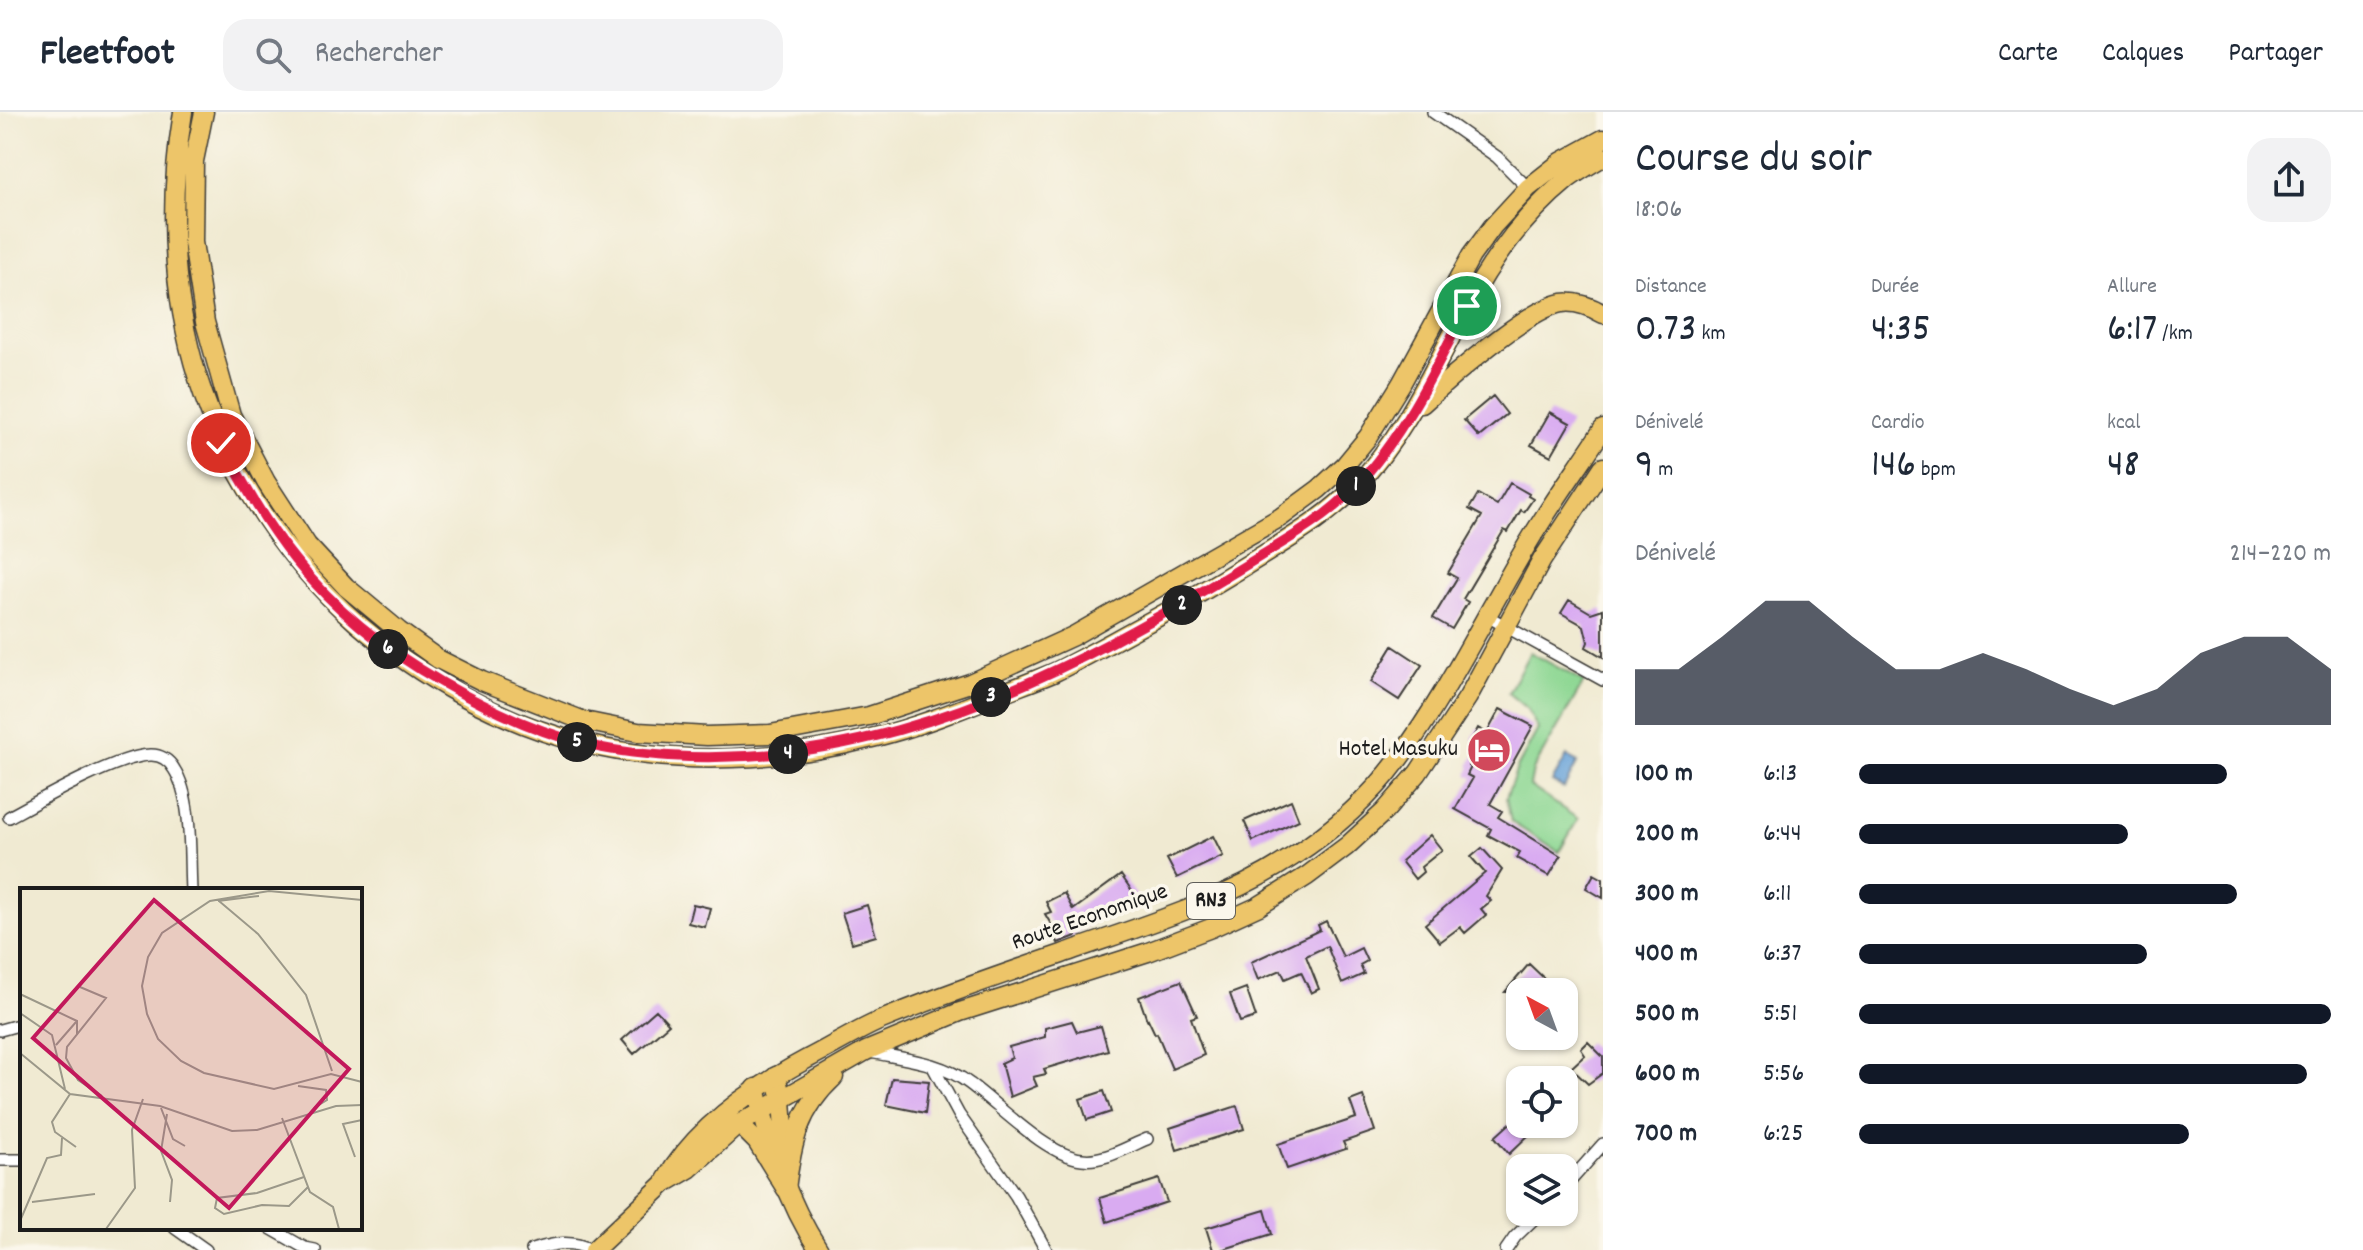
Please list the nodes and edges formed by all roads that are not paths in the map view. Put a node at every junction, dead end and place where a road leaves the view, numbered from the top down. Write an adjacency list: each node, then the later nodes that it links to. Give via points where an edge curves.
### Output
1 (183, 112): 9 (main road, via 173,234 183,325 221,443 258,506 296,561 383,646 479,704 586,744 709,758 782,754 876,737 941,717 1053,673 1187,602 1333,508)
2 (204, 112): 6 (main road, via 194,161 193,242 205,322 231,415 307,545 346,587 438,659 584,721 652,733 770,734 869,716 970,683 1073,636 1281,517 1319,489 1368,437 1471,256)
3 (1433, 112): 6 (street, via 1497,157)
4 (1603, 139): 6 (main road)
5 (1603, 157): 9 (main road, via 1570,178 1516,232 1467,306)
6 (1528, 188)
7 (1603, 314): 9 (main road, via 1563,303 1512,329 1422,405)
8 (1601, 430): 11 (main road, Route Economique / RN3)
9 (1386, 451)
10 (1603, 467): 12 (main road, Route Economique / RN3)
11 (1487, 616): 12 (street); 16 (main road, Route Economique / RN3, via 1398,761 1368,795 1293,857 1201,906)
12 (1505, 625): 13 (street); 17 (main road, Route Economique / RN3, via 1468,697 1418,773 1385,811 1307,876 1211,928)
13 (1603, 680)
14 (9, 817): 15 (street, via 115,764 150,755 165,758 175,771 186,808)
15 (191, 888)
16 (975, 983): 17 (main road); 22 (main road, Route Economique / RN3, via 877,1022)
17 (984, 1005): 20 (main road, Route Economique / RN3)
18 (20, 1025): 19 (street)
19 (0, 1030)
20 (863, 1053): 21 (street); 24 (main road, Route Economique / RN3); 31 (main road, via 814,1098 798,1126)
21 (932, 1064): 27 (street, via 969,1082 1063,1154 1084,1160 1107,1156); 40 (street)
22 (776, 1076): 23 (main road, Route Economique / RN3); 24 (main road)
23 (756, 1088): 25 (main road); 30 (main road, Route Economique / RN3, via 707,1129 676,1162)
24 (782, 1099): 25 (main road, Route Economique / RN3); 31 (main road)
25 (761, 1110): 26 (main road, Route Economique / RN3); 31 (main road)
26 (739, 1124): 30 (main road, Route Economique / RN3, via 689,1169); 31 (main road, via 757,1142)
27 (1147, 1139)
28 (1603, 1144): 29 (street)
29 (1578, 1172)
30 (665, 1183): 38 (main road, Route Economique / RN3)
31 (786, 1189): 39 (main road)
32 (1526, 1226): 41 (street)
33 (178, 1230): 35 (street)
34 (274, 1230): 36 (street)
35 (206, 1250)
36 (315, 1250)
37 (532, 1250): 38 (street, via 563,1242)
38 (592, 1250)
39 (819, 1250)
40 (1046, 1250)
41 (1506, 1250)

